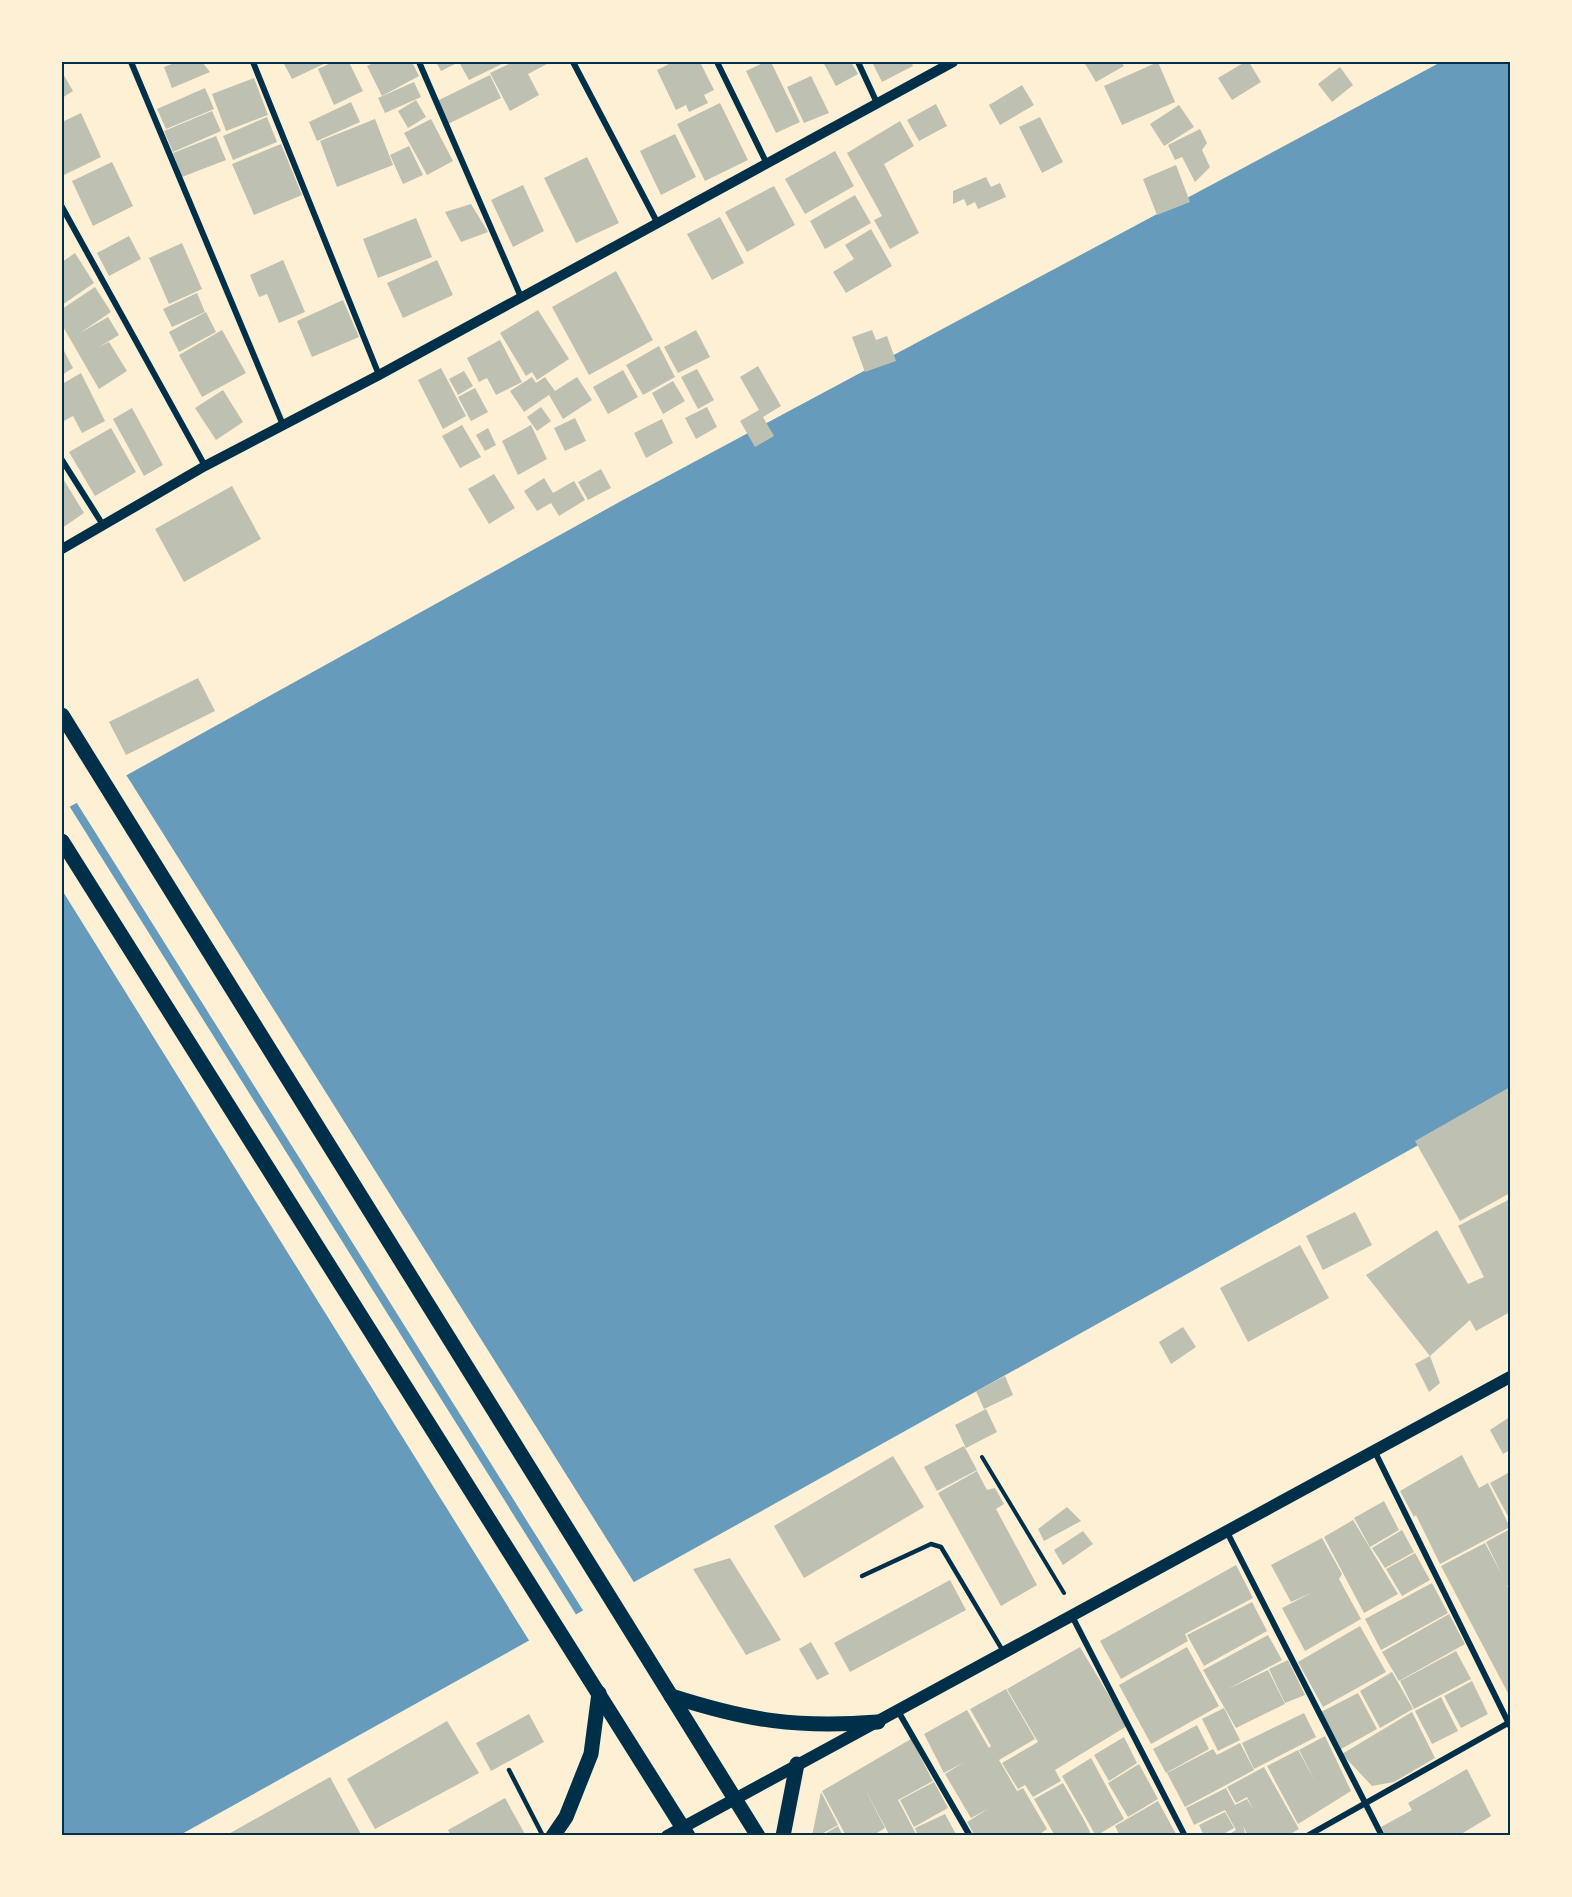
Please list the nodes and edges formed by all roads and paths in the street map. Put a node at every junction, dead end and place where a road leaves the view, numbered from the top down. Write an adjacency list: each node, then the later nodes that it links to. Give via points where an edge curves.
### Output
1 (131, 62): 14 (street)
2 (253, 62): 13 (street)
3 (419, 62): 12 (street)
4 (573, 62): 11 (street)
5 (717, 62): 9 (street)
6 (858, 62): 8 (street)
7 (953, 62): 8 (street)
8 (877, 103): 9 (street)
9 (766, 162): 11 (street)
10 (62, 207): 16 (street)
11 (657, 222): 12 (street)
12 (521, 297): 13 (street)
13 (379, 375): 14 (street)
14 (283, 425): 16 (street)
15 (62, 460): 17 (street)
16 (205, 466): 17 (street)
17 (103, 525): 18 (street)
18 (62, 549)
19 (62, 715): 29 (main road)
20 (62, 841): 28 (main road)
21 (1510, 1378): 22 (main road)
22 (1374, 1450): 24 (main road); 32 (street)
23 (982, 1457): 26 (path)
24 (1227, 1532): 26 (main road); 36 (street)
25 (862, 1576): 27 (lane, via 931,1544 941,1547)
26 (1075, 1615): 27 (main road); 44 (street)
27 (1004, 1653): 30 (main road)
28 (599, 1693): 37 (main road); 39 (main road, via 591,1754 566,1817)
29 (671, 1696): 31 (main road, via 774,1723 826,1726); 35 (main road)
30 (898, 1712): 31 (main road); 43 (street)
31 (878, 1722): 33 (main road)
32 (1510, 1724): 36 (street)
33 (797, 1764): 35 (main road); 42 (main road)
34 (509, 1770): 38 (lane)
35 (735, 1798): 37 (main road); 41 (main road)
36 (1365, 1803): 45 (street); 46 (street)
37 (685, 1831): 40 (main road)
38 (543, 1836)
39 (553, 1836)
40 (666, 1836)
41 (758, 1836)
42 (783, 1836)
43 (970, 1836)
44 (1185, 1836)
45 (1307, 1836)
46 (1382, 1836)

